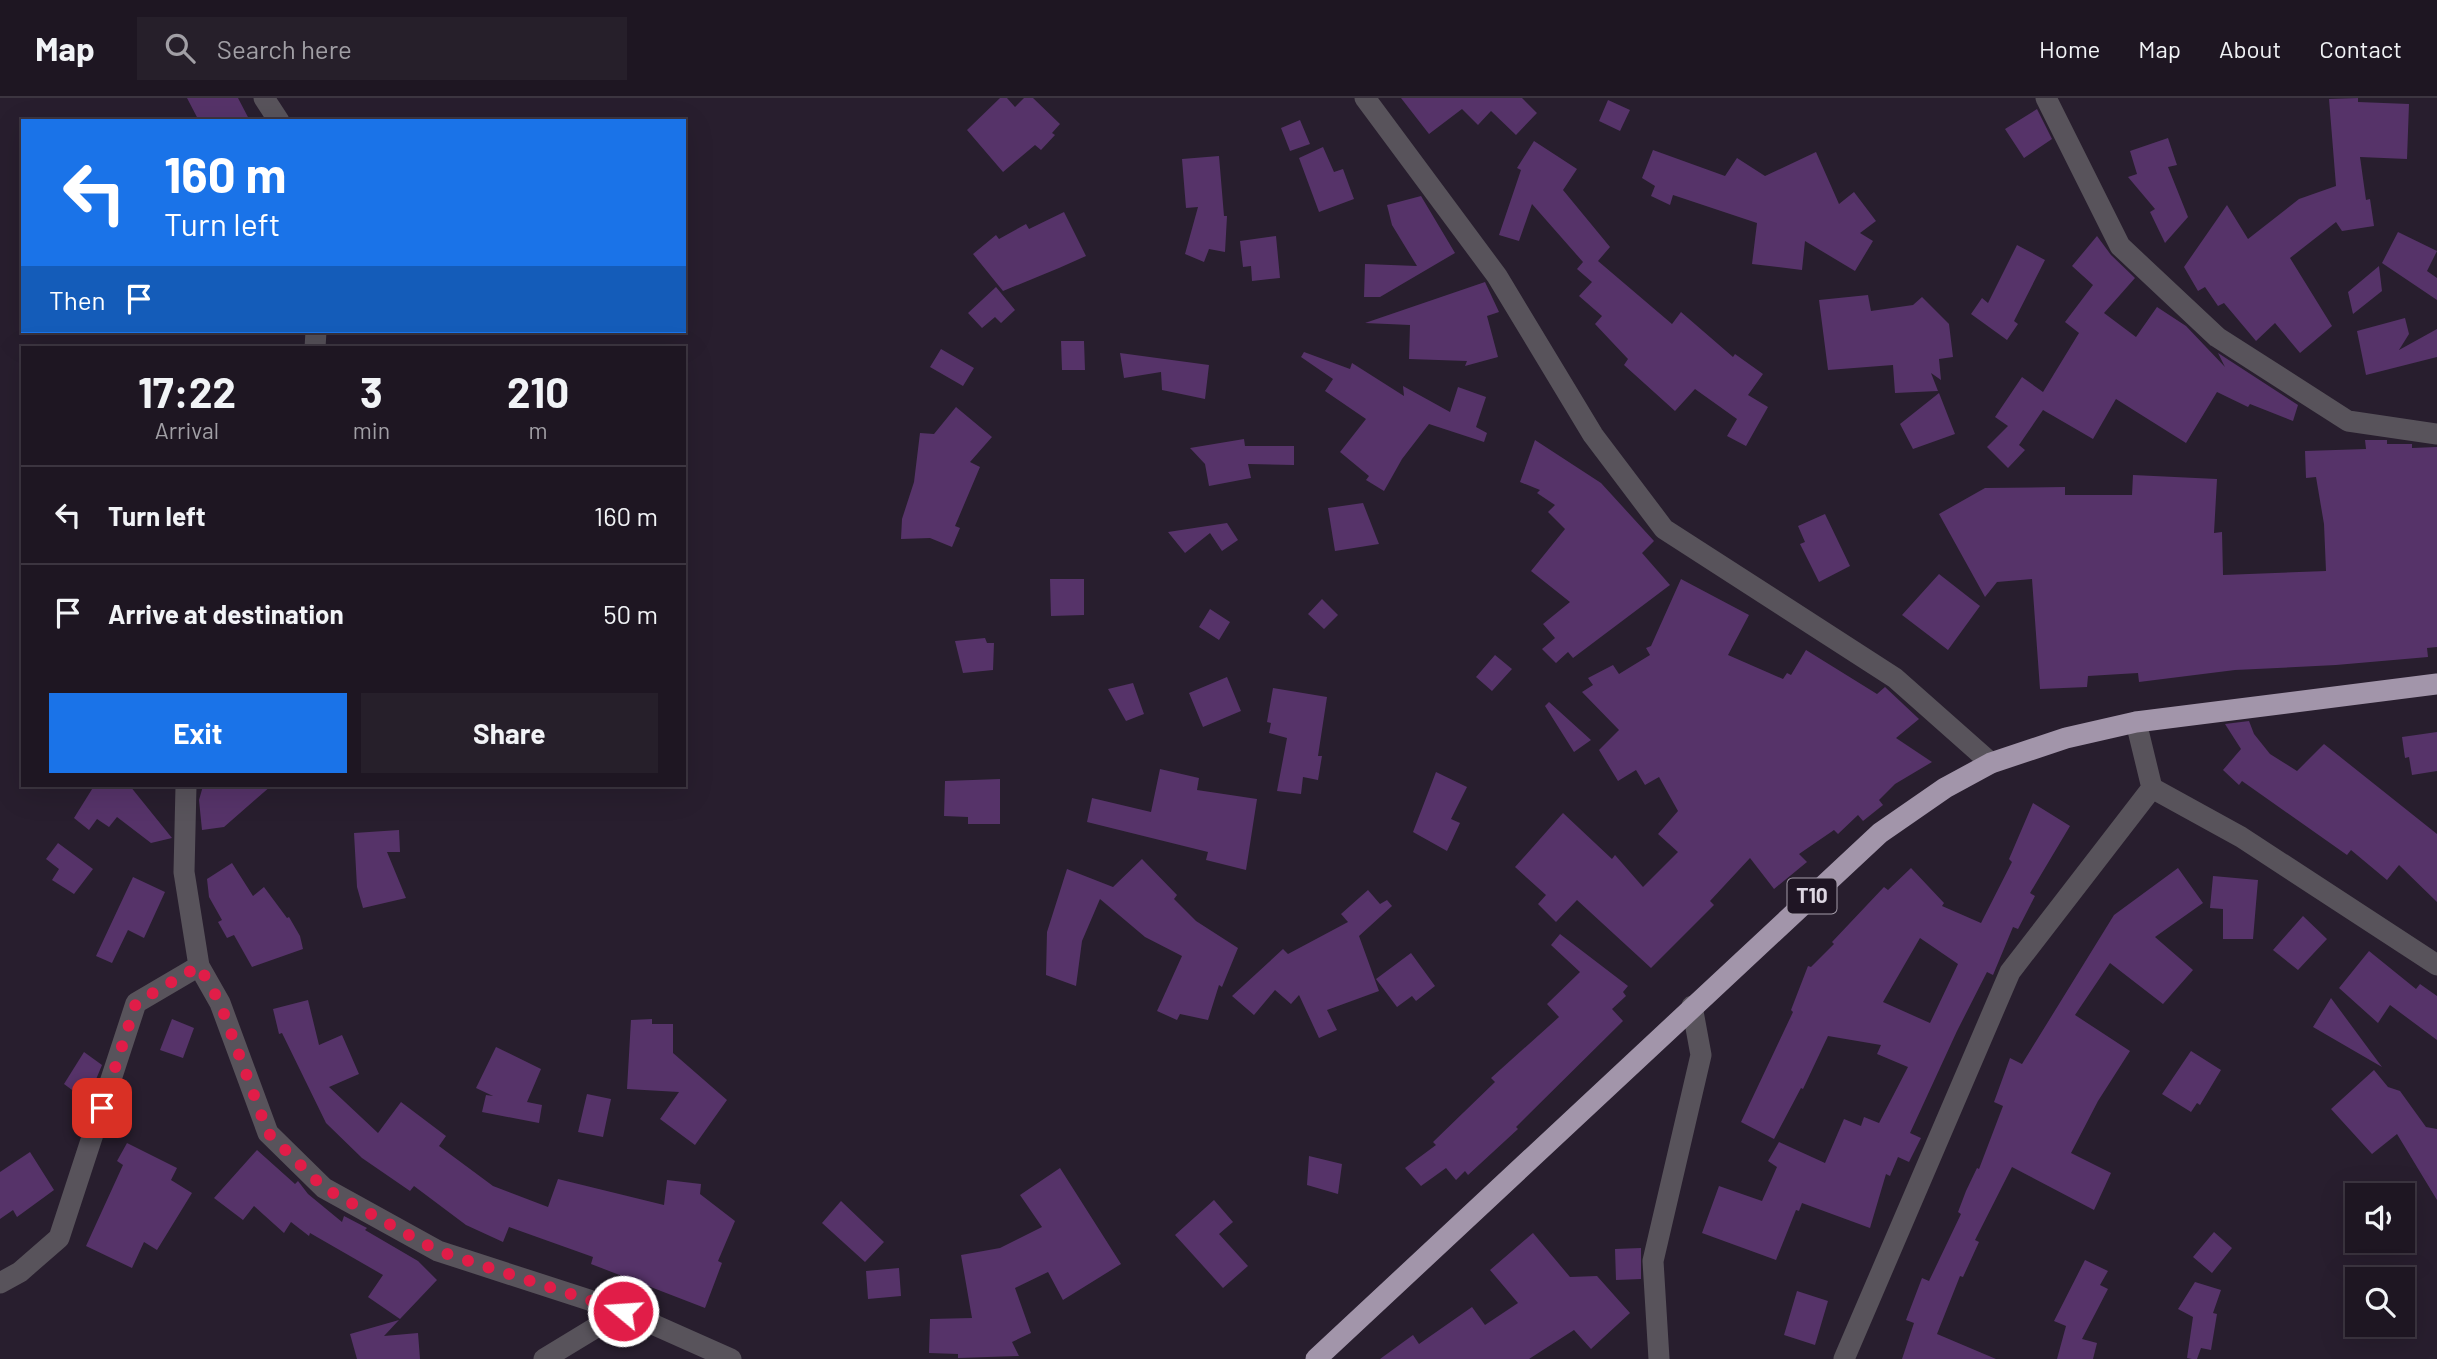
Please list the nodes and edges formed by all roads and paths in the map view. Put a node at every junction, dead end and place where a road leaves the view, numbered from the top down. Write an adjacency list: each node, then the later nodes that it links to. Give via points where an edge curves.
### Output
1 (264, 98): 4 (street)
2 (1365, 98): 8 (street, via 1497,276 1593,435 1664,529 1895,678)
3 (2046, 98): 5 (street, via 2120,246 2217,337 2348,421)
4 (278, 119)
5 (2437, 434)
6 (2437, 684): 7 (highway, T10)
7 (2136, 722): 8 (highway, T10, via 2066,738); 10 (street)
8 (1991, 763): 13 (highway, T10, via 1880,833)
9 (186, 787): 12 (street, via 184,872)
10 (2152, 788): 11 (street, via 2241,837); 20 (street, via 2010,972)
11 (2437, 965)
12 (199, 966): 14 (street, via 136,1003 60,1238); 15 (street, via 220,1003 268,1133 324,1188 438,1251)
13 (1692, 1006): 18 (highway, T10); 19 (street, via 1701,1055 1653,1261)
14 (0, 1283)
15 (623, 1311): 16 (street); 17 (street)
16 (544, 1359)
17 (731, 1359)
18 (1316, 1359)
19 (1659, 1359)
20 (1844, 1359)

